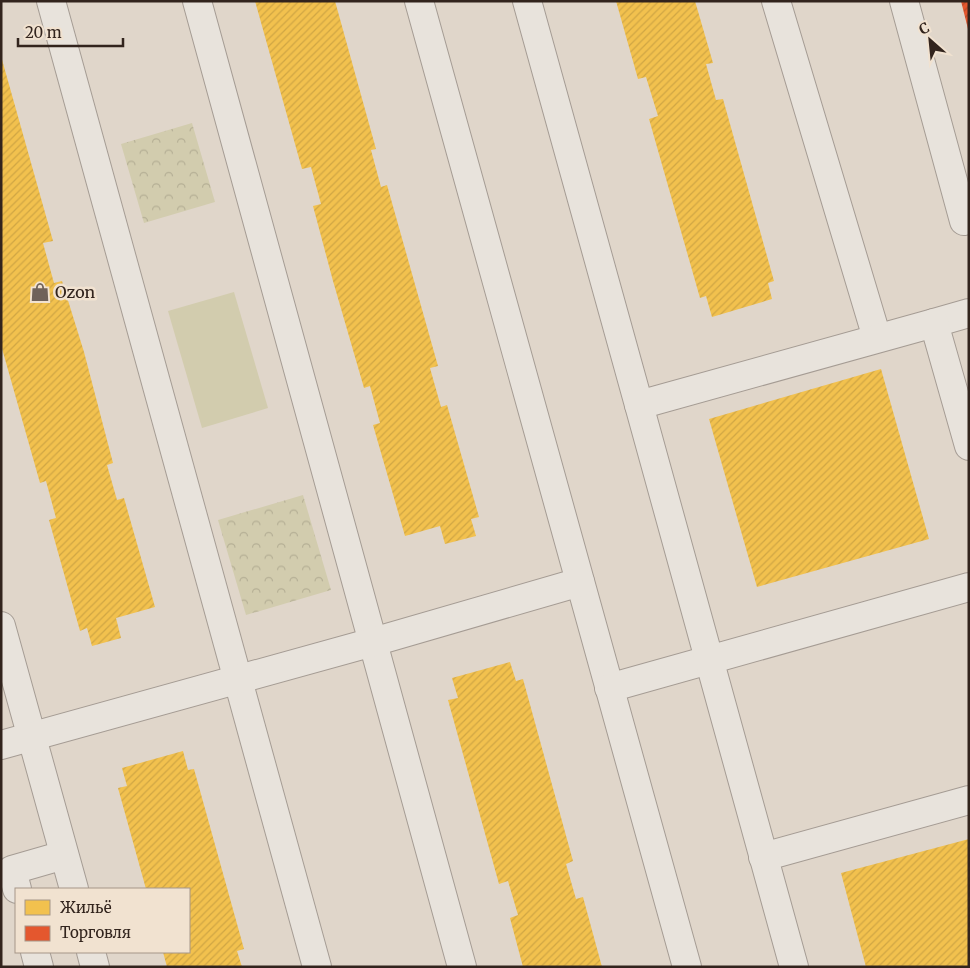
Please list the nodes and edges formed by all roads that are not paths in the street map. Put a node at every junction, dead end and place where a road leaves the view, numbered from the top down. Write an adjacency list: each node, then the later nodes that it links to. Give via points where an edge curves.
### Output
1 (51, 1): 18 (lane)
2 (197, 1): 16 (lane)
3 (419, 1): 13 (lane)
4 (527, 1): 11 (lane)
5 (776, 1): 10 (lane)
6 (904, 1): 7 (lane, via 964,220)
7 (969, 219)
8 (969, 313): 9 (lane)
9 (934, 322): 10 (lane); 12 (lane)
10 (877, 338): 11 (lane)
11 (639, 405): 17 (lane)
12 (969, 446)
13 (580, 582): 16 (lane); 19 (lane)
14 (969, 587): 17 (lane)
15 (1, 626): 20 (lane)
16 (373, 642): 18 (lane); 32 (lane)
17 (709, 660): 19 (lane); 24 (lane)
18 (238, 680): 20 (lane); 31 (lane)
19 (609, 688): 33 (lane)
20 (32, 737): 21 (lane); 23 (lane)
21 (1, 745)
22 (969, 800): 24 (lane)
23 (64, 855): 25 (lane, via 12,870); 26 (lane)
24 (763, 857): 34 (lane)
25 (17, 888)
26 (74, 888)
27 (35, 953): 29 (lane)
28 (91, 953): 30 (lane)
29 (39, 967)
30 (95, 967)
31 (317, 967)
32 (462, 967)
33 (686, 967)
34 (794, 967)

